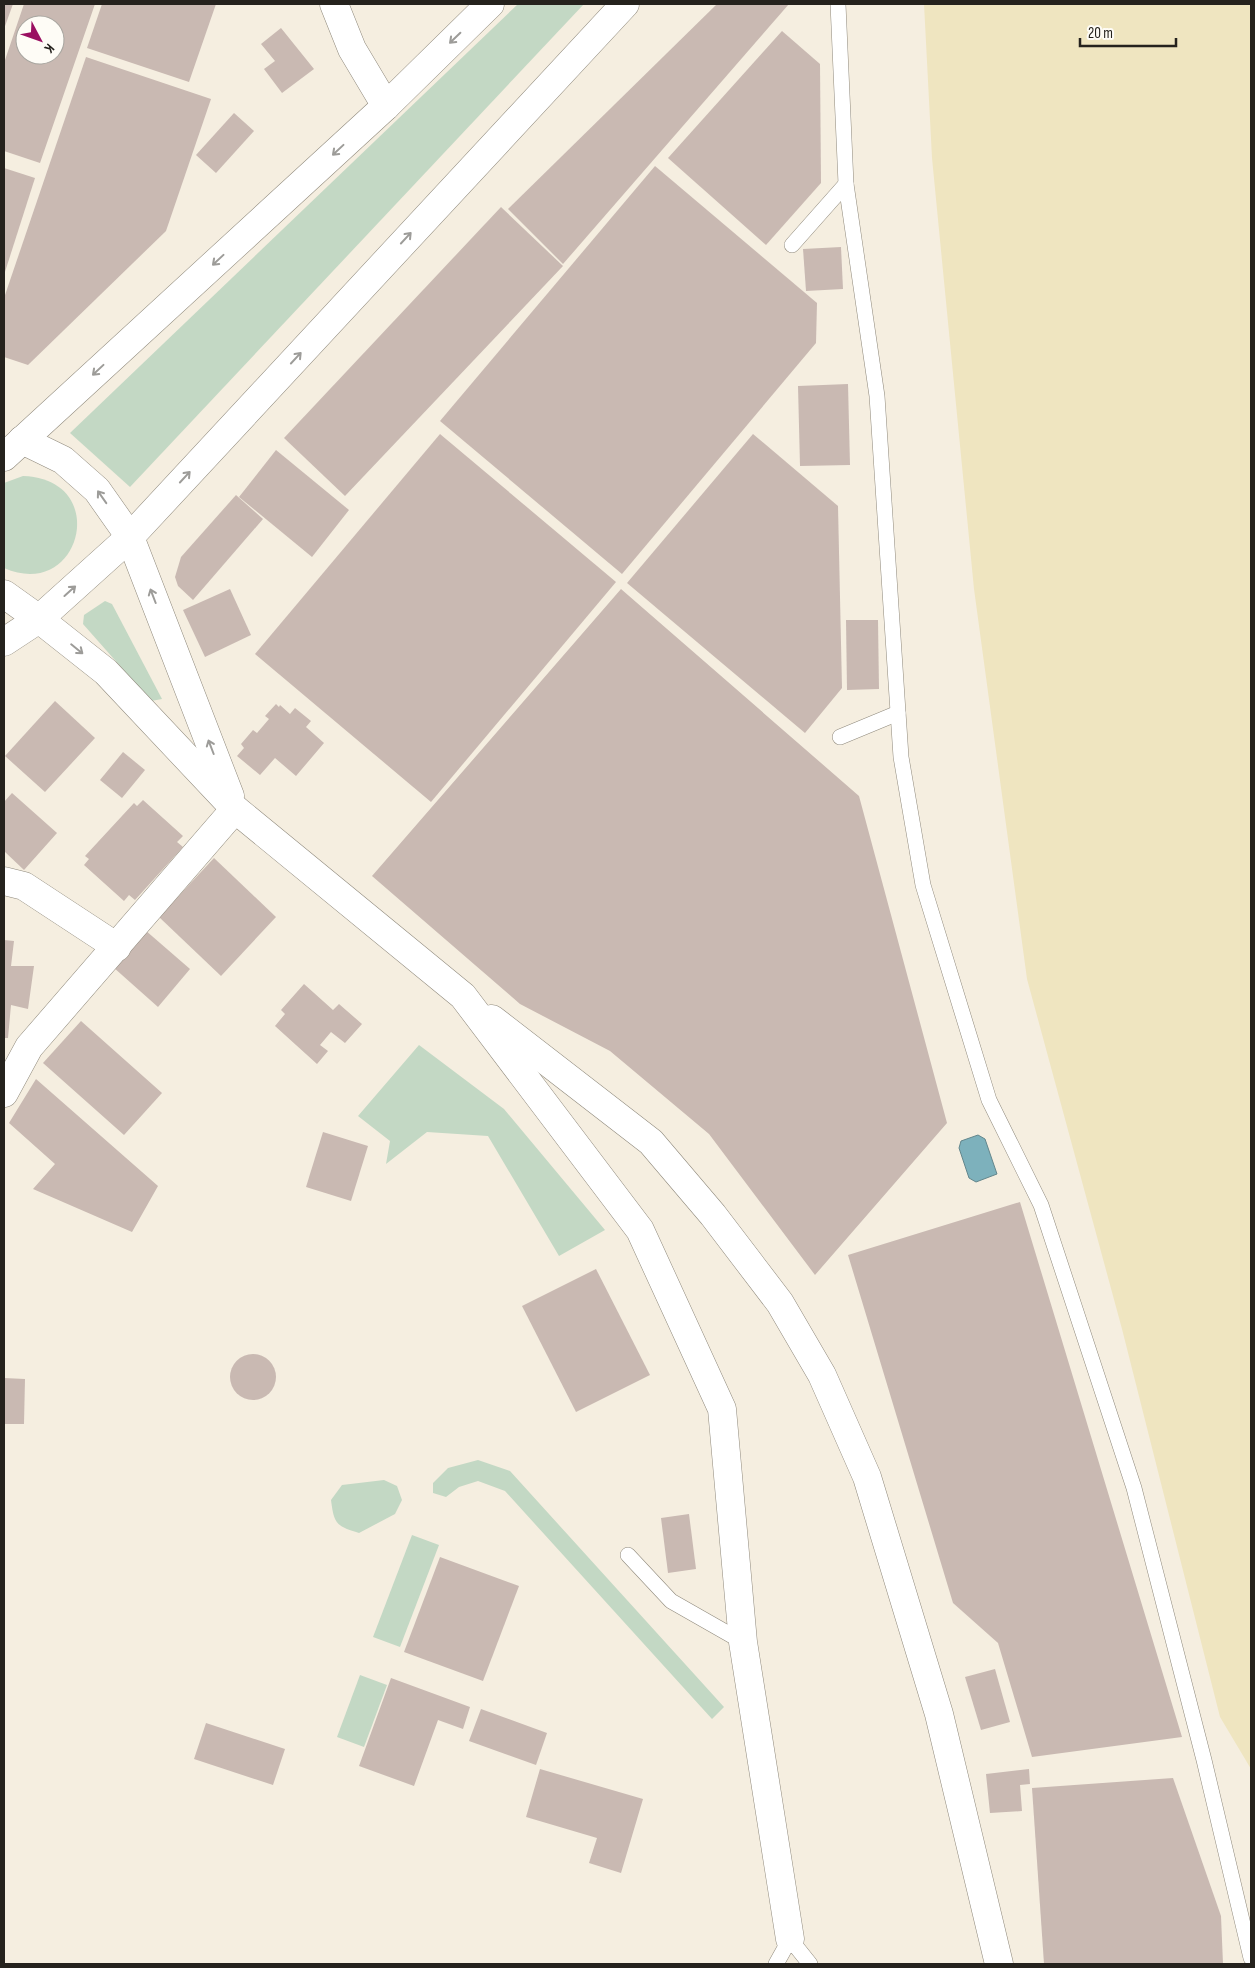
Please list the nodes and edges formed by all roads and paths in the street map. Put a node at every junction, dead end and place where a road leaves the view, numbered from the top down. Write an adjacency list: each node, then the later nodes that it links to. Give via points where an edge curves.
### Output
1 (334, 4): 5 (main road, via 352,49)
2 (490, 4): 5 (main road, one-way to 5)
3 (625, 4): 9 (main road, one-way to 3)
4 (838, 4): 6 (lane)
5 (386, 106): 8 (main road, one-way to 8)
6 (846, 184): 7 (lane); 13 (lane, via 877,396)
7 (792, 245)
8 (13, 448): 9 (main road, one-way to 8, via 97,490 63,460)
9 (130, 537): 11 (main road, one-way to 9); 15 (main road, one-way to 9)
10 (4, 594): 11 (main road)
11 (38, 619): 12 (main road); 15 (main road, one-way to 15, via 106,672)
12 (4, 642)
13 (898, 713): 14 (lane); 23 (lane, via 923,885 989,1100 1040,1205 1134,1488)
14 (840, 738)
15 (235, 809): 17 (main road); 18 (main road)
16 (4, 881): 17 (main road, via 24,886)
17 (116, 947): 19 (main road, via 29,1047)
18 (463, 996): 21 (main road, via 640,1230 722,1409); 26 (main road, via 651,1142 714,1215 780,1303 822,1375 867,1477 939,1714)
19 (4, 1093)
20 (628, 1555): 21 (lane, via 671,1601)
21 (743, 1642): 22 (main road)
22 (790, 1939): 24 (lane); 25 (lane)
23 (1251, 1958)
24 (776, 1964)
25 (810, 1964)
26 (999, 1964)

